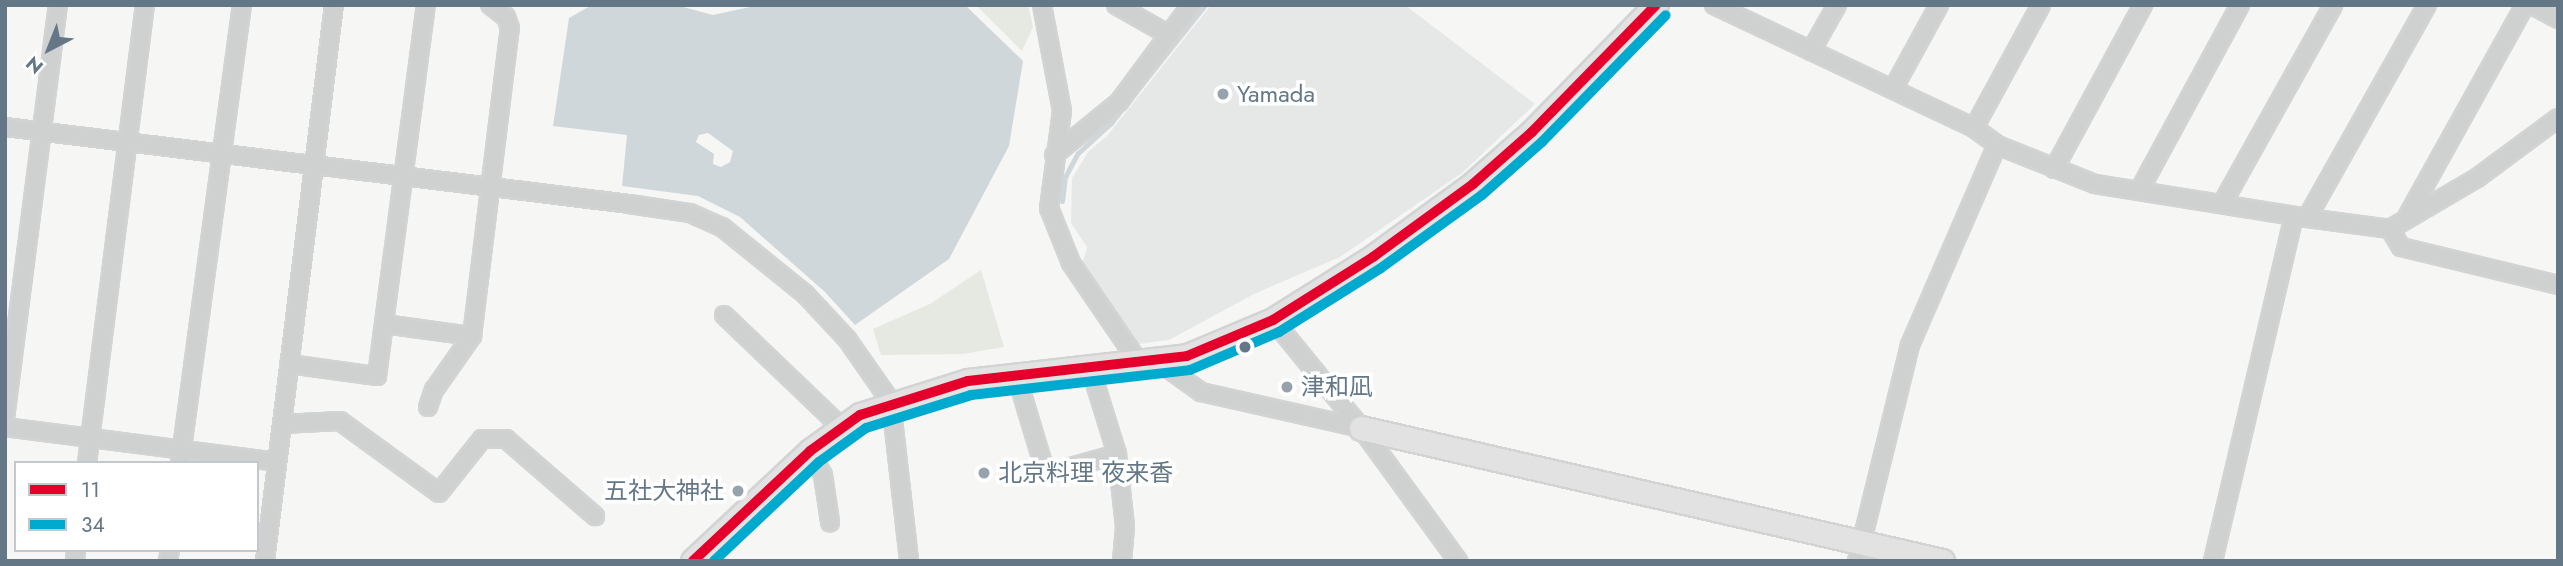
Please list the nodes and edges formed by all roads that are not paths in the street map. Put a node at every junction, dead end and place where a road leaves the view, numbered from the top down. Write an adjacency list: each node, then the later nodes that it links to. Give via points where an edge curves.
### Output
1 (58, 5): 28 (street)
2 (145, 5): 29 (street)
3 (242, 5): 31 (street)
4 (334, 5): 33 (street)
5 (426, 5): 35 (street)
6 (490, 5): 36 (street, via 506,18 510,28)
7 (1042, 5): 32 (street, via 1062,111)
8 (1116, 5): 22 (street)
9 (1192, 5): 22 (street)
10 (1656, 5): 44 (main road, via 1532,132 1473,184 1373,257)
11 (1714, 5): 23 (street)
12 (1837, 5): 23 (street)
13 (1939, 5): 24 (street)
14 (2041, 5): 27 (street)
15 (2143, 5): 34 (street)
16 (2240, 5): 37 (street)
17 (2333, 5): 38 (street)
18 (2427, 5): 39 (street)
19 (2525, 5): 40 (street)
20 (2532, 5): 21 (street)
21 (2558, 19)
22 (1169, 35): 32 (street, via 1119,102)
23 (1811, 51): 24 (street)
24 (1893, 89): 27 (street)
25 (2558, 118): 40 (street, via 2477,178)
26 (5, 127): 28 (street)
27 (1974, 128): 30 (street)
28 (42, 131): 29 (street); 53 (street)
29 (127, 141): 31 (street); 58 (street)
30 (1997, 145): 34 (street); 68 (street, via 1910,345)
31 (221, 153): 33 (street); 61 (street)
32 (1054, 155): 47 (street, via 1049,208 1071,263)
33 (313, 164): 35 (street); 48 (street)
34 (2054, 169): 37 (street, via 2095,184)
35 (407, 176): 36 (street); 45 (street)
36 (491, 186): 46 (street); 51 (street, via 690,213 722,227 805,294 847,339)
37 (2139, 191): 38 (street)
38 (2222, 204): 39 (street)
39 (2301, 217): 41 (street); 75 (street)
40 (2406, 219): 41 (street)
41 (2390, 229): 42 (street, via 2401,247)
42 (2558, 285)
43 (724, 315): 56 (street)
44 (1273, 320): 47 (main road, via 1213,347); 57 (street)
45 (384, 324): 46 (street); 48 (street, via 377,376)
46 (472, 336): 52 (street, via 434,390)
47 (1149, 363): 49 (main road); 57 (street, via 1202,392)
48 (289, 364): 54 (street)
49 (1090, 367): 50 (main road); 60 (street)
50 (1016, 374): 51 (main road, via 968,381); 60 (street, via 1046,474)
51 (891, 402): 56 (main road); 71 (street)
52 (428, 407)
53 (5, 418)
54 (282, 424): 63 (street); 65 (street, via 340,421 439,493 482,439 506,439)
55 (5, 427): 58 (street)
56 (841, 427): 59 (main road)
57 (1361, 428): 68 (main road); 73 (street)
58 (90, 436): 61 (street); 62 (street)
59 (810, 452): 67 (street, via 822,475); 70 (main road)
60 (1117, 454): 72 (street, via 1125,527)
61 (180, 456): 63 (street)
62 (87, 461)
63 (277, 462): 69 (street)
64 (570, 470): 65 (street)
65 (559, 483): 66 (street)
66 (595, 516)
67 (830, 522)
68 (1859, 551): 74 (main road)
69 (265, 561)
70 (693, 561)
71 (909, 561)
72 (1122, 561)
73 (1458, 561)
74 (1942, 561)
75 (2213, 561)

